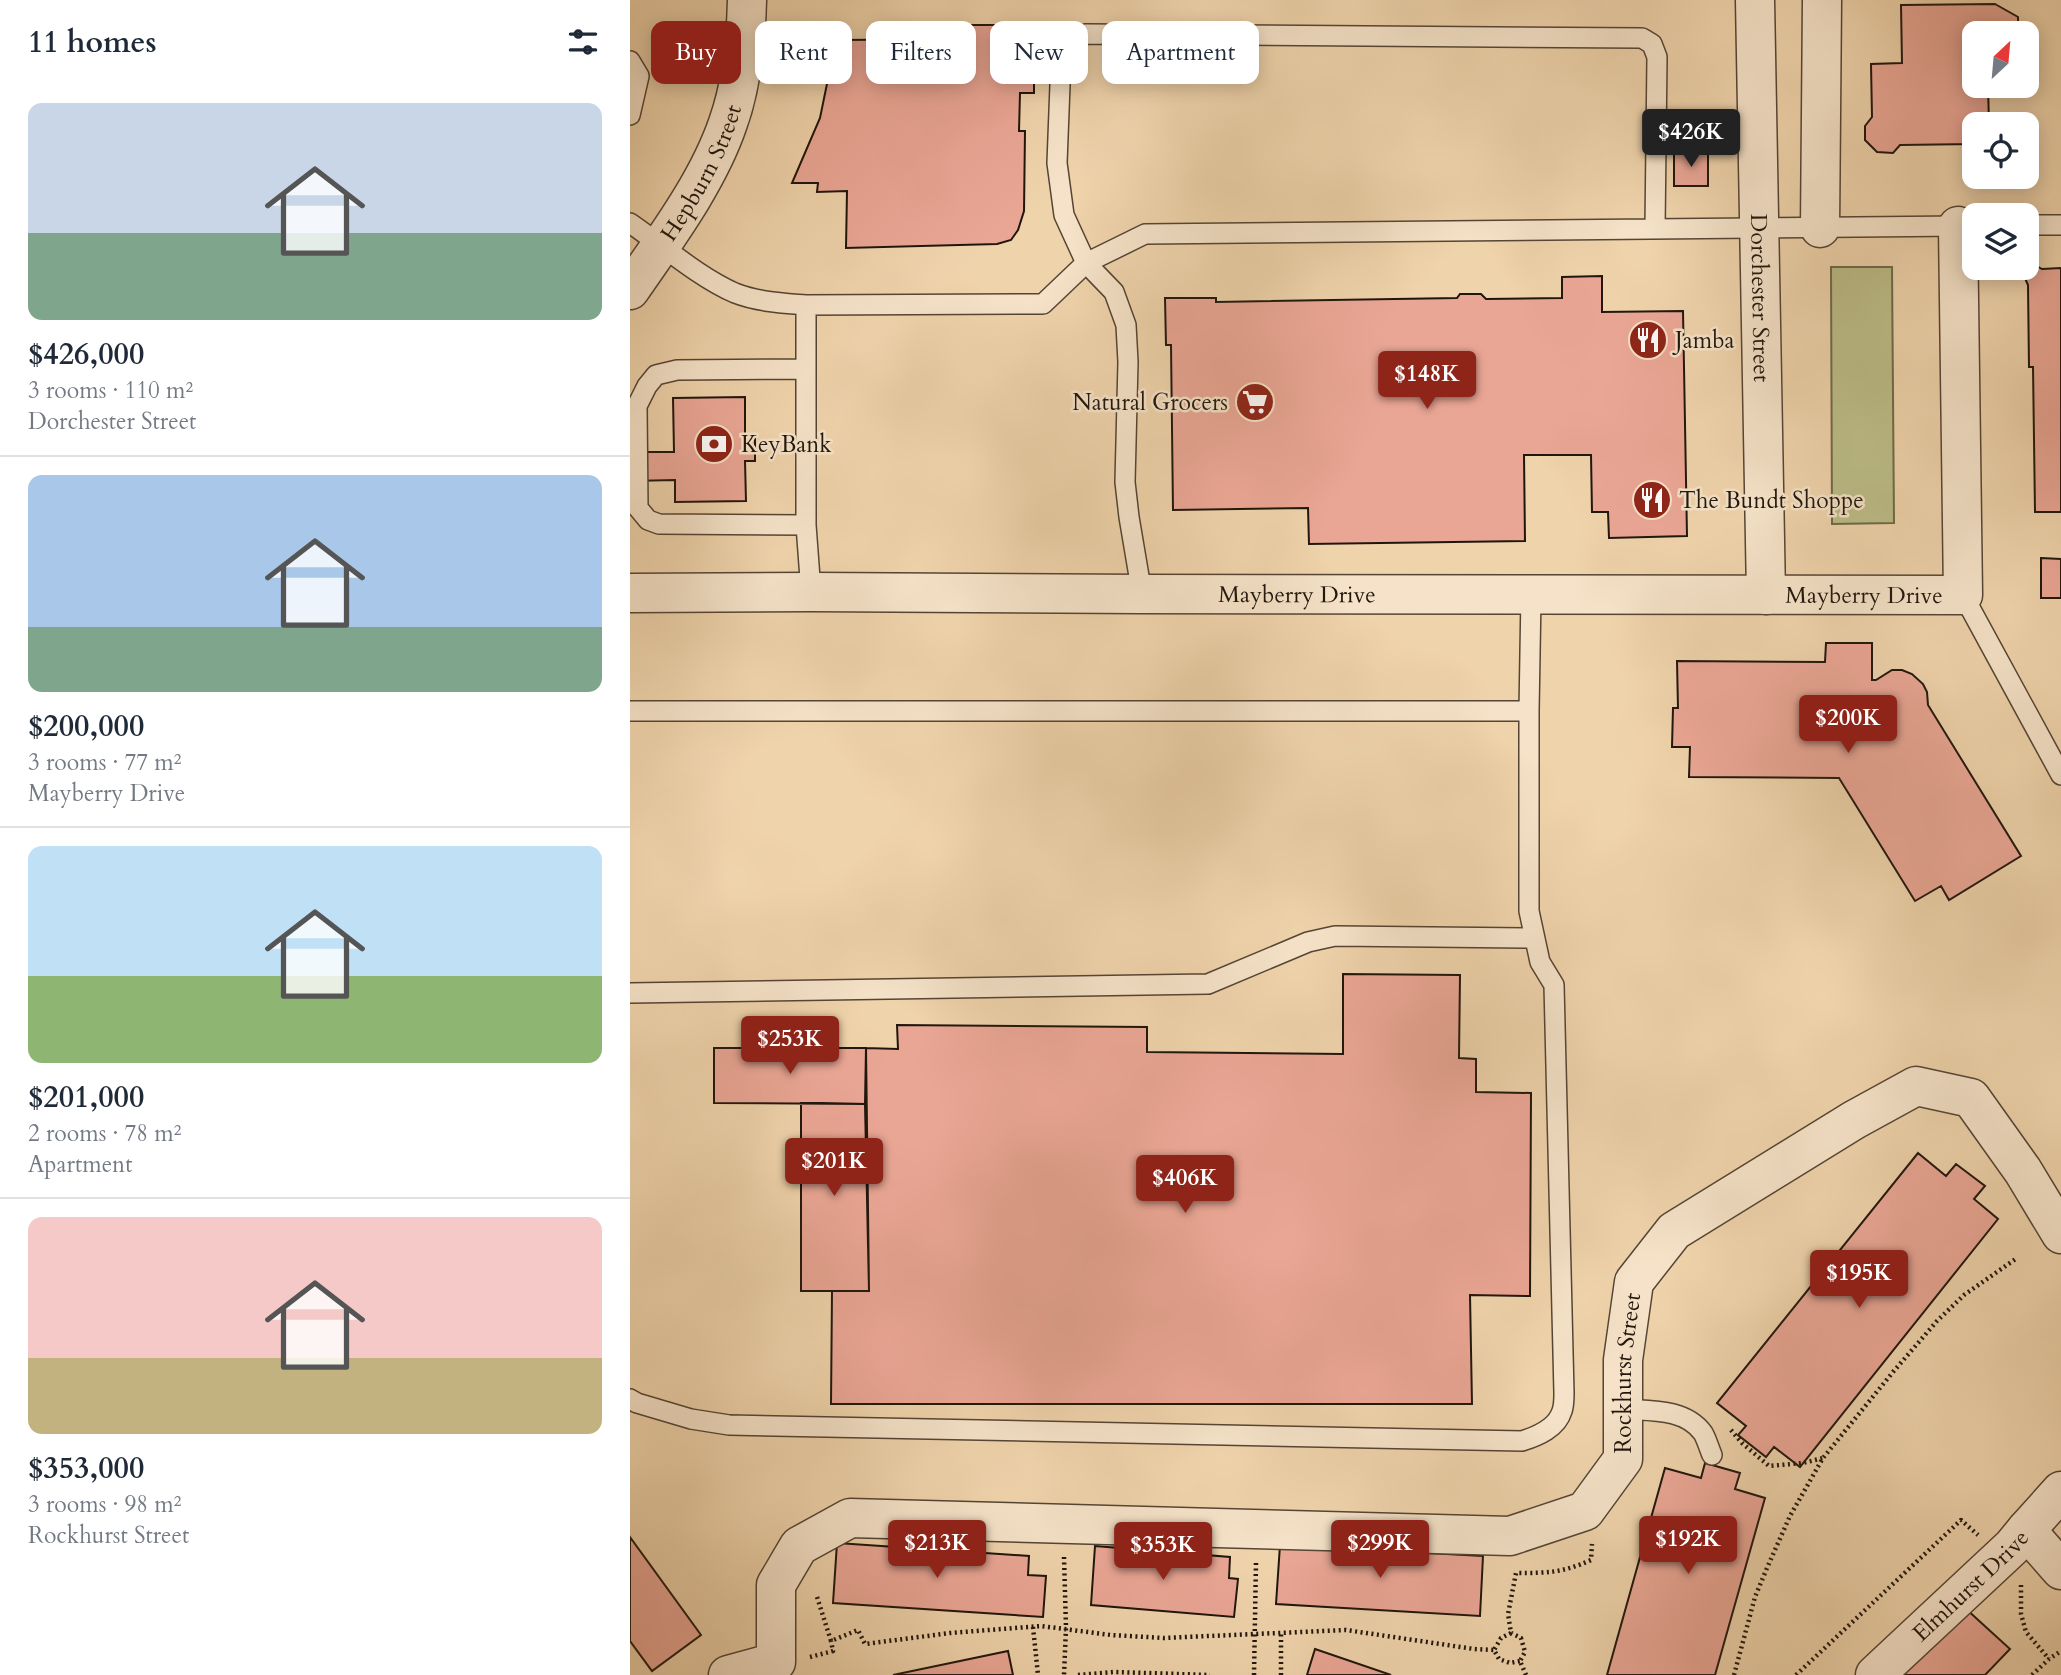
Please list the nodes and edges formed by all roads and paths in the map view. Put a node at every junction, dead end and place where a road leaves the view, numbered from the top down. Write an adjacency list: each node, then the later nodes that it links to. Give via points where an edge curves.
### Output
1 (747, 0): 13 (street, Hepburn Street, via 741,70 729,121 710,164)
2 (1755, 0): 11 (street, Dorchester Street)
3 (1822, 0): 12 (street)
4 (630, 61): 5 (lane, via 639,76)
5 (630, 115)
6 (630, 223): 13 (lane)
7 (2039, 225): 8 (lane)
8 (2061, 225)
9 (1962, 226): 12 (lane)
10 (1655, 228): 11 (lane); 14 (lane, via 1145,234); 14 (lane, via 1657,57 1653,44 1642,38 1085,34 1074,37 1061,59 1057,163 1064,215)
11 (1759, 228): 12 (lane); 24 (street, Dorchester Street)
12 (1820, 228)
13 (661, 244): 16 (street, Hepburn Street); 17 (lane, via 736,293)
14 (1086, 263): 17 (lane, via 1043,304); 22 (lane, via 1114,292 1126,325 1125,482)
15 (1966, 280): 25 (street)
16 (630, 290)
17 (806, 305): 18 (lane)
18 (805, 369): 19 (lane); 19 (lane, via 677,370 656,375 638,406 638,508 659,524)
19 (807, 525): 20 (lane)
20 (811, 592): 21 (street, Mayberry Drive); 22 (street, Mayberry Drive)
21 (630, 593)
22 (1142, 594): 23 (street, Mayberry Drive)
23 (1531, 595): 24 (street, Mayberry Drive); 26 (lane)
24 (1766, 595): 25 (street, Mayberry Drive)
25 (1963, 595): 28 (lane)
26 (1529, 710): 27 (lane); 29 (lane, via 1529,911)
27 (630, 711)
28 (2061, 775)
29 (1534, 938): 30 (lane, via 1335,936 1308,942 1208,984); 33 (lane, via 1540,962 1554,985 1564,1393 1562,1412 1540,1436 1508,1441 729,1425 691,1419)
30 (630, 993)
31 (2061, 1234): 34 (street, Rockhurst Street, via 2024,1171 1972,1098 1916,1086 1674,1231 1634,1282 1623,1360)
32 (2017, 1258): 60 (path, via 1964,1295 1937,1321 1823,1458 1767,1567)
33 (630, 1399)
34 (1623, 1409): 35 (lane, via 1684,1417 1702,1432); 37 (street, Rockhurst Street, via 1623,1459 1585,1511 1548,1524 1510,1536)
35 (1712, 1455)
36 (2061, 1491): 38 (street)
37 (1256, 1529): 46 (path); 51 (street, Rockhurst Street, via 850,1518 799,1546 776,1585)
38 (2012, 1546): 39 (street, Elmhurst Drive); 49 (path, via 2023,1568 2021,1614 2026,1632); 61 (path, via 1961,1520); 62 (street, Elmhurst Drive)
39 (2061, 1570)
40 (1064, 1572): 43 (path)
41 (817, 1597): 42 (path, via 831,1641 858,1630 865,1644)
42 (1033, 1627): 43 (path); 54 (path)
43 (1066, 1628): 46 (path, via 1164,1638); 55 (path)
44 (1281, 1632): 46 (path); 47 (path, via 1346,1630); 59 (path)
45 (1511, 1633): 47 (path, via 1501,1638)
46 (1255, 1635): 58 (path)
47 (1494, 1650): 50 (path, via 1499,1660)
48 (2061, 1651): 49 (path)
49 (2049, 1659): 63 (path)
50 (1520, 1661)
51 (779, 1669): 53 (street, Rockhurst Street)
52 (1092, 1674): 56 (path); 57 (path)
53 (729, 1675)
54 (1038, 1675)
55 (1064, 1675)
56 (1077, 1675)
57 (1210, 1675)
58 (1254, 1675)
59 (1281, 1675)
60 (1734, 1675)
61 (1796, 1675)
62 (1875, 1675)
63 (2032, 1675)

